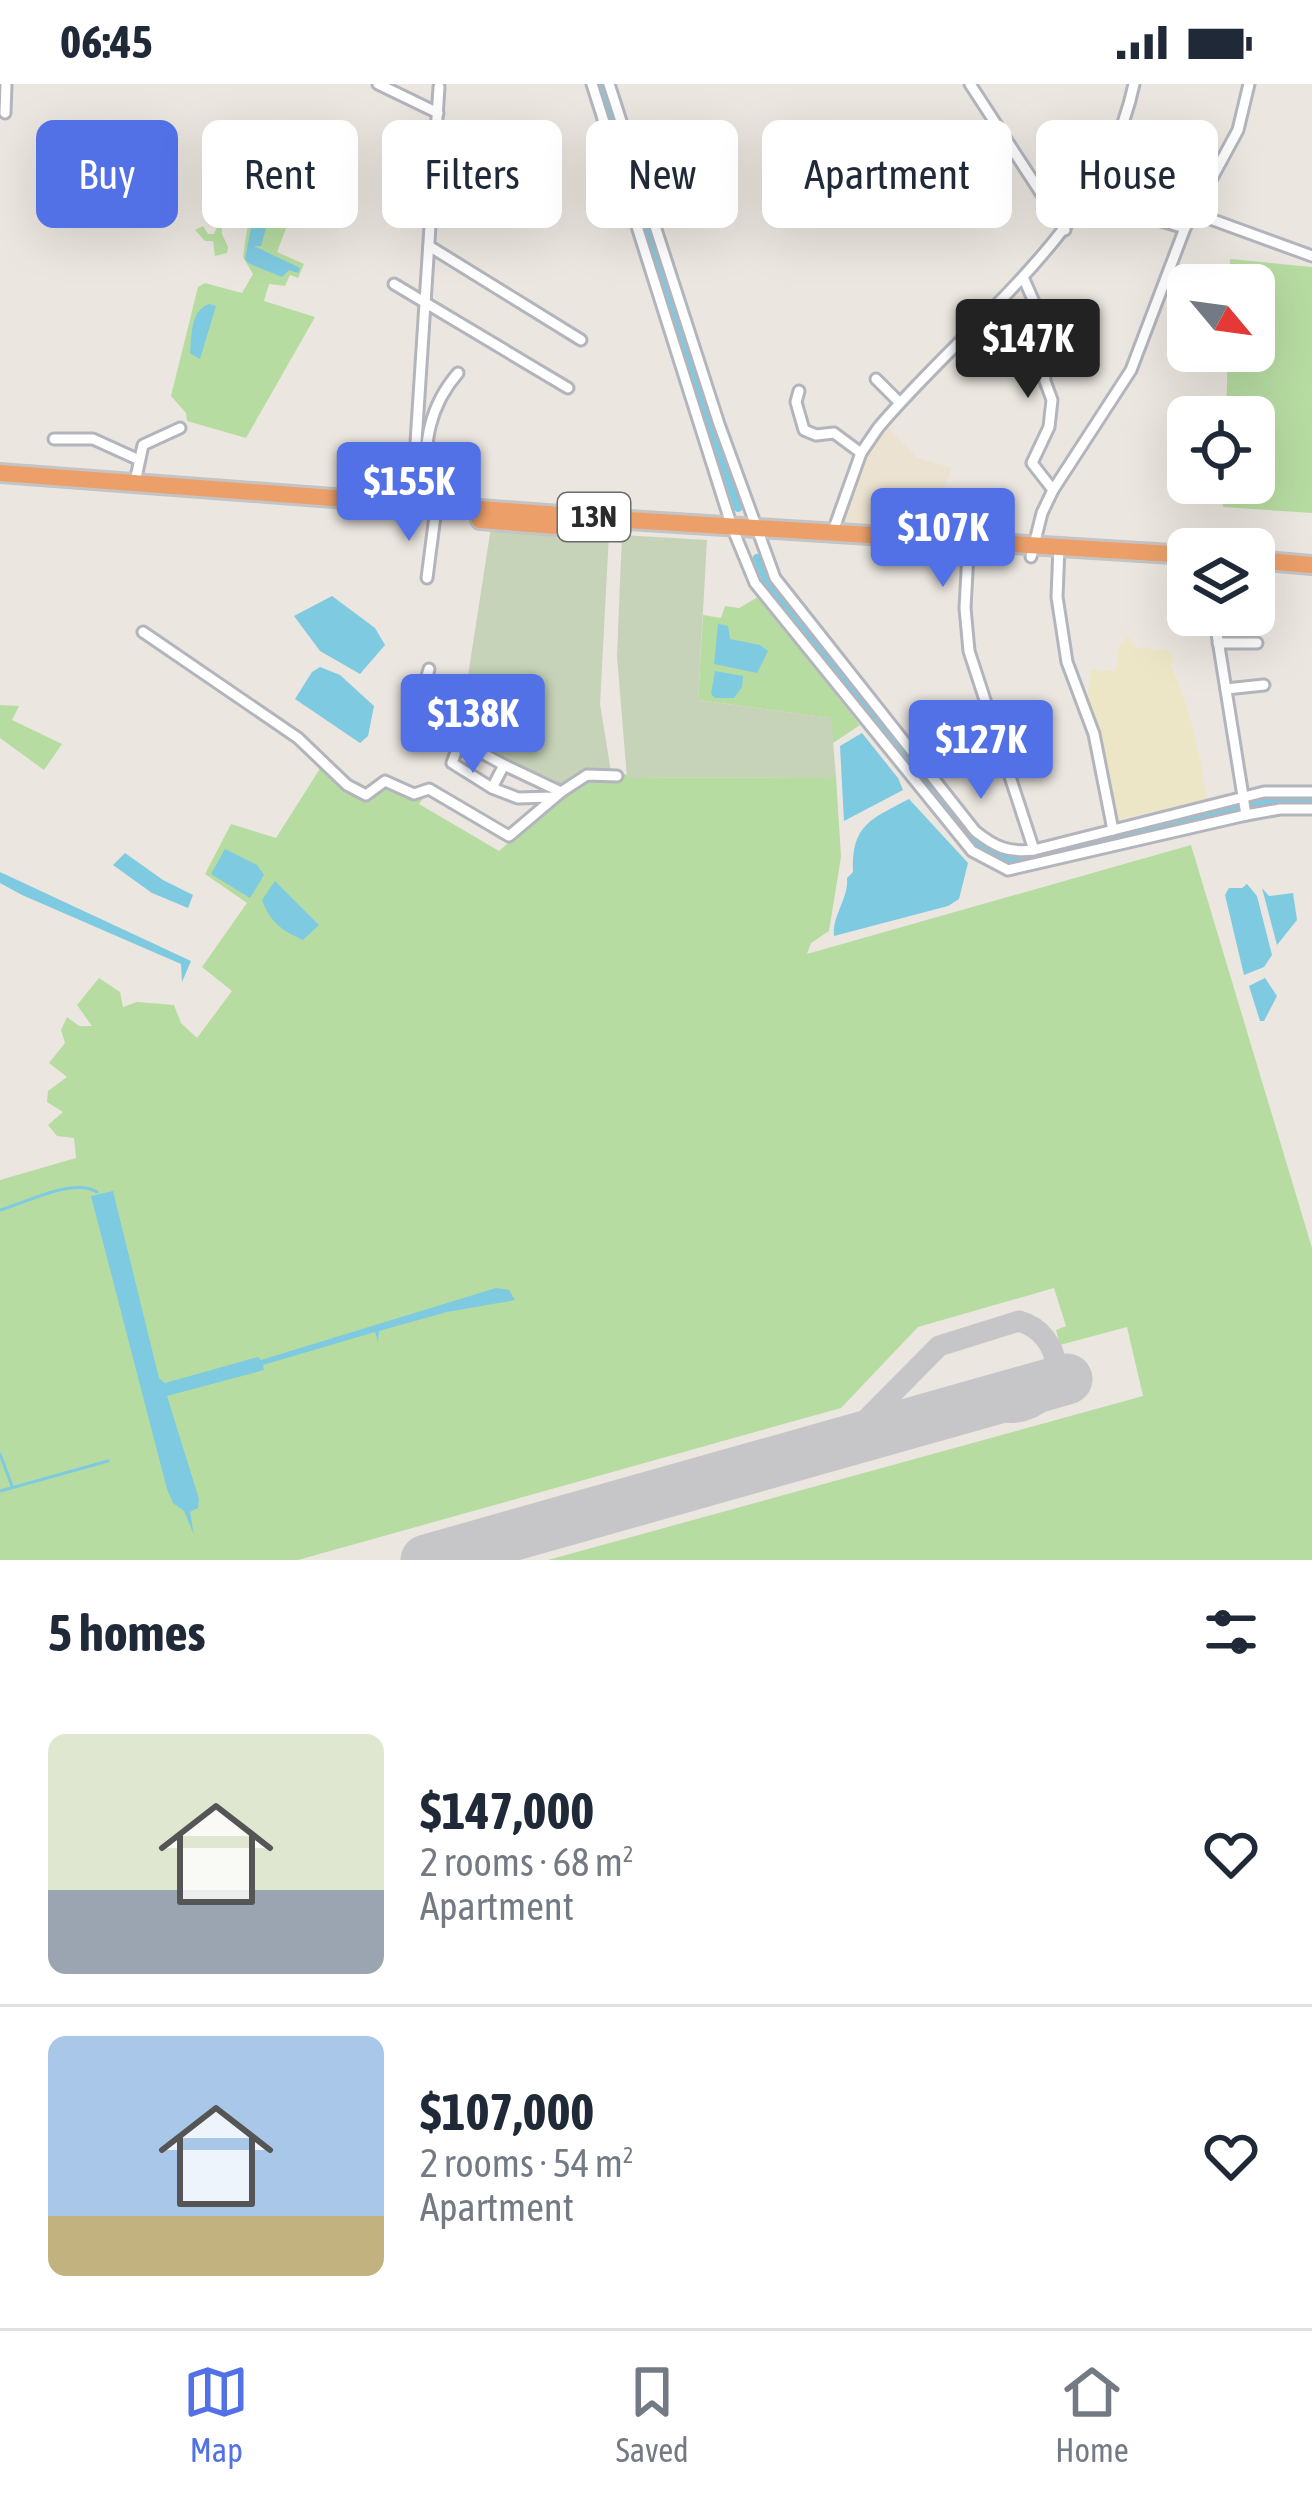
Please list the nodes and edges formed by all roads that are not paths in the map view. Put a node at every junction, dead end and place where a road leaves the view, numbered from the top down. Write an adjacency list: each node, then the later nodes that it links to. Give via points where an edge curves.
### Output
1 (6, 84): 9 (street)
2 (378, 84): 10 (street)
3 (592, 84): 37 (street)
4 (609, 84): 38 (street)
5 (970, 84): 16 (street)
6 (1134, 84): 11 (street)
7 (1249, 84): 12 (street)
8 (440, 87): 10 (street)
9 (5, 113)
10 (438, 113): 17 (street)
11 (1123, 120)
12 (1218, 167)
13 (1218, 221): 18 (street)
14 (1183, 228): 15 (street)
15 (1186, 229): 35 (street, via 1125,380)
16 (1065, 230): 19 (street)
17 (428, 246): 21 (street); 22 (street)
18 (1312, 256)
19 (1023, 277): 27 (street); 35 (street, via 1036,305 1052,400 1032,464)
20 (394, 284): 21 (street)
21 (423, 303): 25 (street); 36 (street)
22 (581, 340)
23 (458, 373): 36 (street, via 439,394 428,427)
24 (876, 379): 27 (street)
25 (568, 388)
26 (799, 391): 30 (street, via 805,430 834,433)
27 (899, 402): 30 (street)
28 (181, 428): 31 (street, via 152,438)
29 (54, 439): 31 (street, via 83,436)
30 (860, 453): 39 (street)
31 (137, 459): 33 (street)
32 (0, 473): 33 (highway, 13N)
33 (135, 482): 36 (highway, 13N)
34 (0, 484): 36 (highway, 13N)
35 (1053, 490): 40 (street)
36 (423, 508): 37 (highway, 13N); 49 (street)
37 (734, 532): 38 (highway, 13N); 63 (street, via 754,583 990,864 1008,870)
38 (758, 534): 39 (highway, 13N); 42 (highway, 13N); 66 (street, via 775,578 975,830 1012,852)
39 (832, 534): 40 (highway, 13N)
40 (1032, 551): 41 (highway, 13N); 42 (highway, 13N)
41 (1059, 552): 43 (highway, 13N); 45 (highway, 13N); 65 (street, via 1067,662 1094,734)
42 (968, 554): 66 (street, via 969,651)
43 (1167, 555)
44 (1275, 562): 46 (highway)
45 (1167, 564)
46 (1312, 565)
47 (1275, 572): 48 (highway)
48 (1312, 575)
49 (427, 578)
50 (143, 632): 62 (street, via 298,738 362,793 385,781 414,794 428,788 509,836)
51 (1217, 636): 52 (street)
52 (1218, 643): 53 (street); 56 (street)
53 (1257, 643)
54 (428, 669): 57 (street, via 416,717)
55 (1264, 685): 56 (street)
56 (1226, 689): 63 (street)
57 (460, 741): 58 (street); 60 (street, via 452,763)
58 (504, 765): 60 (street); 62 (street)
59 (617, 776): 62 (street, via 587,776)
60 (492, 788): 62 (street, via 518,798)
61 (1312, 792): 63 (street, via 1264,792)
62 (558, 794)
63 (1245, 806): 64 (street); 65 (street)
64 (1312, 809)
65 (1113, 830): 66 (street)
66 (1034, 850)

